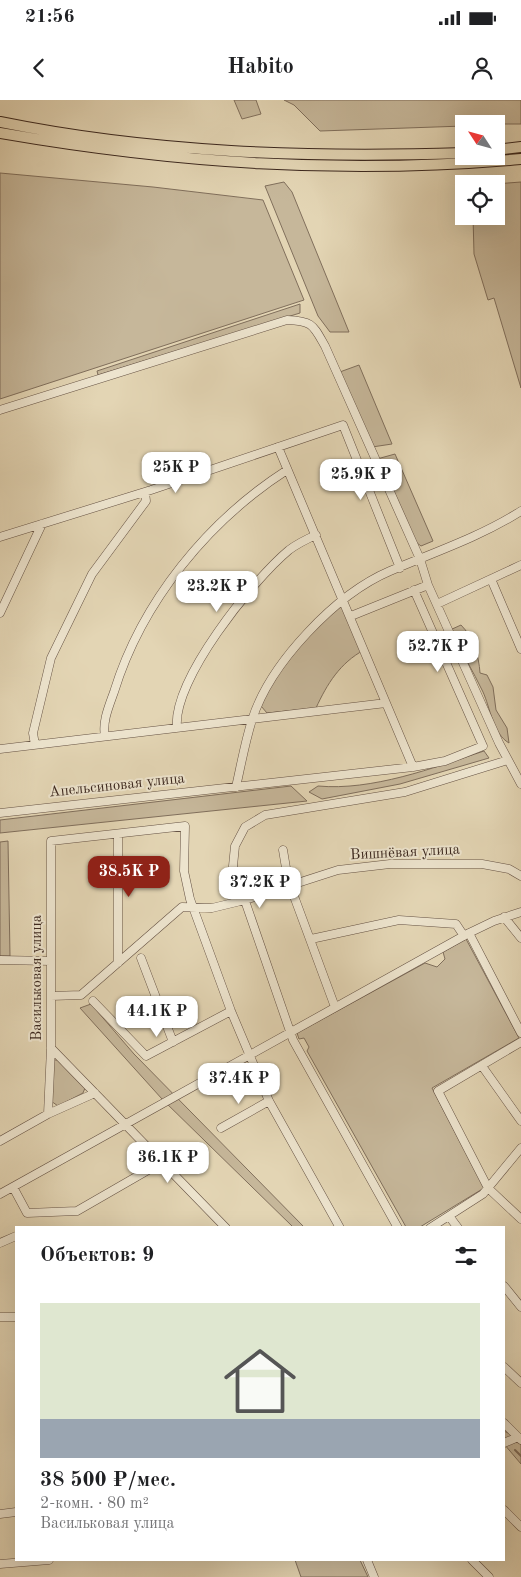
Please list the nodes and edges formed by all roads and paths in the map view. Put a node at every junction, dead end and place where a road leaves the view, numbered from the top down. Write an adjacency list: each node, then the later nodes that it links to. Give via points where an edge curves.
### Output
1 (0, 122): 3 (main road)
2 (0, 133): 7 (main road)
3 (179, 146): 6 (main road, via 309,155); 7 (main road)
4 (521, 147): 5 (main road)
5 (505, 149)
6 (455, 153)
7 (177, 158): 8 (main road, via 372,167)
8 (521, 159)
9 (0, 410): 17 (street, via 287,320 303,321 313,325 325,346)
10 (278, 447): 11 (street); 12 (street); 19 (street, via 343,425)
11 (287, 470): 15 (street); 31 (street, via 268,482 220,524 186,559 148,612 120,672 107,714)
12 (145, 492): 14 (street); 32 (street, via 146,501 92,574 51,658 33,733)
13 (521, 511): 17 (street, via 474,538)
14 (42, 524): 16 (street); 25 (street)
15 (316, 534): 23 (street); 30 (street, via 290,549 251,588 219,629 190,680 176,715)
16 (0, 536)
17 (420, 559): 19 (street); 21 (street)
18 (521, 565): 20 (street)
19 (400, 568): 23 (street, via 389,571)
20 (491, 579): 24 (street); 27 (street)
21 (428, 585): 22 (street); 24 (street)
22 (414, 590): 26 (street); 35 (street, Апельсиновая улица, via 483,746 445,761)
23 (344, 599): 26 (street); 29 (street, via 306,633 273,676)
24 (437, 604): 34 (street)
25 (0, 613)
26 (351, 616): 28 (street)
27 (521, 649)
28 (386, 703): 29 (street); 35 (street)
29 (252, 719): 30 (street); 37 (street)
30 (177, 728): 31 (street)
31 (105, 736): 32 (street)
32 (35, 745): 33 (street)
33 (0, 749)
34 (508, 760): 36 (street); 43 (street, via 405,792 265,815 245,827 234,846 233,866)
35 (413, 767): 37 (street, Апельсиновая улица)
36 (521, 784)
37 (236, 787): 38 (street, Апельсиновая улица)
38 (0, 813)
39 (118, 834): 44 (street, via 185,826 184,871); 52 (street, Васильковая улица, via 51,841); 53 (street)
40 (283, 850): 42 (street)
41 (521, 876): 42 (street, Вишнёвая улица, via 509,869 482,864 390,864 338,870)
42 (291, 886): 43 (street, Вишнёвая улица); 49 (street)
43 (245, 900): 44 (street, Вишнёвая улица, via 212,908); 58 (street)
44 (194, 907): 53 (street, Вишнёвая улица, via 182,907); 57 (street)
45 (521, 912): 46 (street)
46 (504, 917): 47 (street); 48 (street)
47 (466, 934): 49 (street, via 456,924 399,920); 56 (street); 59 (street)
48 (521, 938)
49 (311, 939): 56 (street)
50 (141, 958): 60 (street)
51 (0, 960): 52 (street)
52 (51, 962): 54 (street, Васильковая улица)
53 (118, 963): 54 (street, Вишнёвая улица, via 81,995)
54 (51, 996): 62 (street, Васильковая улица)
55 (93, 1001): 60 (street, via 146,1056)
56 (335, 1008): 58 (street)
57 (231, 1011): 60 (street); 63 (street)
58 (290, 1032): 63 (street); 81 (street)
59 (521, 1033)
60 (173, 1042)
61 (521, 1042): 64 (street)
62 (51, 1048): 65 (street); 67 (street, Васильковая улица)
63 (249, 1057): 66 (street); 69 (street)
64 (482, 1066): 68 (street); 75 (street, via 438,1091)
65 (95, 1092): 67 (street); 69 (street)
66 (269, 1101): 70 (street); 80 (street)
67 (48, 1114): 71 (street)
68 (521, 1122)
69 (125, 1124): 73 (street); 74 (street)
70 (221, 1128)
71 (0, 1141)
72 (521, 1148): 75 (street)
73 (162, 1162): 74 (street, via 77,1211 27,1213); 79 (street)
74 (13, 1187): 76 (street)
75 (488, 1188): 77 (street); 78 (street)
76 (0, 1194)
77 (449, 1216): 82 (street); 83 (street)
78 (521, 1219)
79 (224, 1226)
80 (339, 1226)
81 (397, 1226)
82 (433, 1226)
83 (456, 1226)
84 (15, 1236): 85 (street)
85 (0, 1243)
86 (505, 1287): 87 (street)
87 (521, 1307)
88 (0, 1316): 89 (street)
89 (15, 1317)
90 (505, 1368): 91 (street)
91 (521, 1384)
92 (505, 1424): 93 (street)
93 (520, 1438): 94 (street)
94 (505, 1443)
95 (505, 1511): 98 (street)
96 (15, 1512): 97 (street)
97 (0, 1514)
98 (521, 1527)
99 (37, 1561): 102 (street)
100 (367, 1561): 104 (street)
101 (473, 1561): 103 (street)
102 (0, 1564)
103 (485, 1576)
104 (374, 1577)

